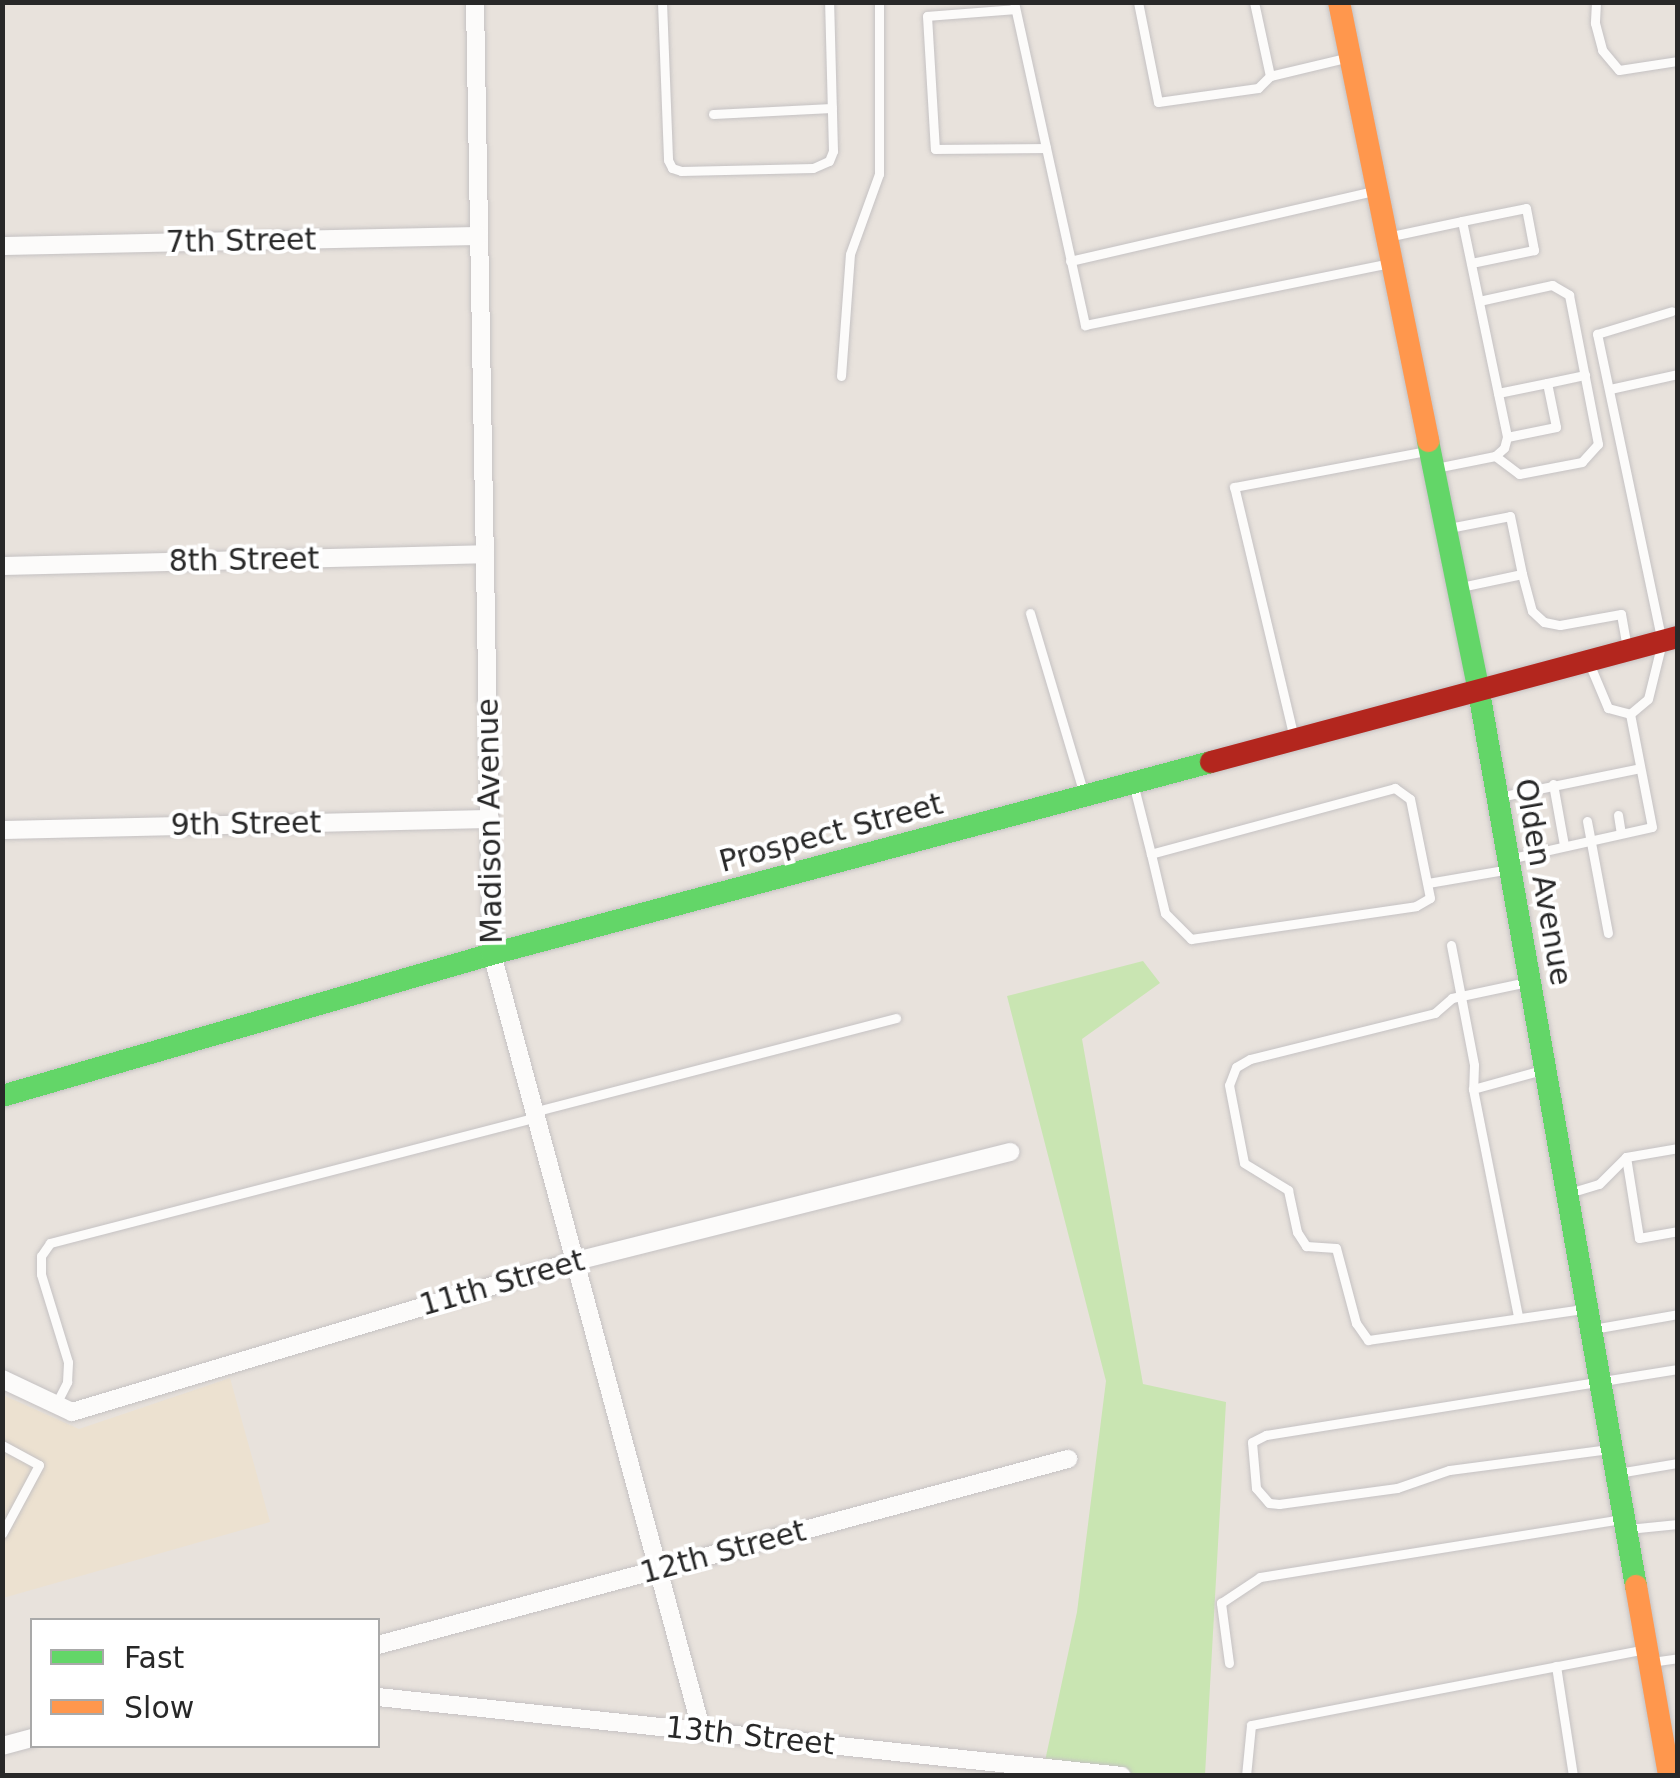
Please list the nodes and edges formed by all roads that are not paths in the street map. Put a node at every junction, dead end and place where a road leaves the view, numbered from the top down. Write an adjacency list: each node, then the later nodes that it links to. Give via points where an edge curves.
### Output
1 (475, 2): 18 (street, Madison Avenue)
2 (662, 2): 13 (lane, via 672,168 822,166 833,152)
3 (879, 2): 28 (lane, via 879,174 850,254)
4 (1138, 2): 12 (lane, via 1158,102 1258,88)
5 (1254, 2): 12 (lane)
6 (1339, 2): 10 (main road, Olden Avenue)
7 (1596, 2): 11 (lane, via 1602,50 1619,70)
8 (829, 3): 13 (lane)
9 (1015, 6): 15 (lane); 15 (lane, via 927,16 936,149)
10 (1350, 58): 12 (lane); 16 (main road, Olden Avenue)
11 (1678, 61)
12 (1270, 76)
13 (832, 108): 14 (lane)
14 (713, 114)
15 (1046, 148): 21 (lane)
16 (1377, 190): 19 (main road, Olden Avenue); 21 (lane)
17 (1462, 221): 19 (lane); 23 (lane); 23 (lane, via 1526,208 1534,250)
18 (479, 236): 20 (street, 7th Street); 36 (street, Madison Avenue)
19 (1386, 237): 22 (main road, Olden Avenue)
20 (2, 246)
21 (1070, 261): 22 (lane, via 1085,324)
22 (1392, 262): 34 (main road, Olden Avenue)
23 (1470, 263): 24 (lane)
24 (1479, 301): 27 (lane, via 1562,287 1570,296); 31 (lane)
25 (1672, 311): 30 (lane, via 1597,334)
26 (1678, 374): 30 (lane)
27 (1585, 375): 29 (lane); 33 (lane, via 1598,444 1592,456 1519,474)
28 (841, 376)
29 (1547, 383): 31 (lane); 32 (lane, via 1556,427)
30 (1610, 389): 41 (lane)
31 (1498, 393): 32 (lane)
32 (1506, 438): 33 (lane)
33 (1495, 456): 34 (lane)
34 (1432, 459): 35 (main road, Olden Avenue); 46 (lane, via 1234,487)
35 (1446, 528): 38 (lane, via 1510,516); 39 (main road, Olden Avenue)
36 (485, 554): 37 (street, 8th Street); 53 (street, Madison Avenue)
37 (2, 566)
38 (1522, 574): 39 (lane); 42 (lane, via 1532,611 1544,622 1621,614)
39 (1458, 588): 44 (main road, Olden Avenue)
40 (1030, 613): 50 (lane)
41 (1670, 639): 42 (main road, Prospect Street); 45 (lane, via 1648,698)
42 (1628, 650): 43 (main road, Prospect Street)
43 (1589, 661): 44 (main road, Prospect Street); 45 (lane, via 1608,708)
44 (1479, 692): 46 (main road, Prospect Street); 51 (main road, Olden Avenue)
45 (1630, 714): 47 (lane)
46 (1294, 741): 48 (main road, Prospect Street)
47 (1640, 768): 49 (lane, via 1579,785); 56 (lane, via 1652,827)
48 (1133, 784): 50 (main road, Prospect Street); 59 (lane)
49 (1553, 784): 51 (lane); 58 (lane)
50 (1084, 797): 64 (main road, Prospect Street)
51 (1497, 797): 60 (main road, Olden Avenue)
52 (1618, 814): 56 (lane)
53 (490, 819): 55 (street, 9th Street); 64 (street, Madison Avenue)
54 (1587, 820): 57 (lane)
55 (2, 830)
56 (1621, 833): 57 (lane)
57 (1590, 839): 58 (lane); 62 (lane)
58 (1564, 845): 60 (lane)
59 (1150, 854): 61 (lane, via 1165,913 1192,939 1416,906 1430,898); 61 (lane, via 1394,788 1410,798)
60 (1509, 864): 61 (lane); 65 (main road, Olden Avenue)
61 (1428, 883)
62 (1608, 933)
63 (1451, 945): 66 (lane)
64 (492, 954): 70 (main road, Prospect Street); 71 (street, Madison Avenue)
65 (1530, 982): 66 (lane); 68 (main road, Olden Avenue)
66 (1461, 996): 69 (lane); 79 (lane, via 1435,1013 1250,1059 1236,1067 1229,1085 1244,1163 1288,1190 1306,1246 1336,1248 1356,1323 1368,1340)
67 (896, 1018): 71 (lane)
68 (1545, 1070): 69 (lane); 75 (main road, Olden Avenue)
69 (1473, 1089): 79 (lane)
70 (2, 1096)
71 (534, 1115): 77 (street, Madison Avenue); 84 (lane, via 50,1242 41,1274 68,1362)
72 (1678, 1148): 74 (lane)
73 (1010, 1152): 77 (street, 11th Street)
74 (1626, 1157): 75 (lane, via 1598,1184); 76 (lane, via 1639,1238)
75 (1567, 1194): 80 (main road, Olden Avenue)
76 (1678, 1232)
77 (572, 1262): 84 (street, 11th Street, via 72,1412); 93 (street, Madison Avenue)
78 (1678, 1314): 80 (lane)
79 (1518, 1316): 80 (lane)
80 (1589, 1319): 83 (main road, Olden Avenue)
81 (1678, 1369): 83 (lane)
82 (2, 1379): 84 (street, 11th Street)
83 (1601, 1384): 86 (main road, Olden Avenue); 86 (lane, via 1266,1436 1252,1442 1256,1488 1278,1504 1397,1488 1449,1470)
84 (56, 1404)
85 (2, 1445): 92 (lane, via 40,1466)
86 (1611, 1448): 89 (main road, Olden Avenue)
87 (1068, 1459): 93 (street, 12th Street)
88 (1678, 1463): 89 (lane)
89 (1616, 1474): 90 (main road, Olden Avenue)
90 (1624, 1524): 91 (lane); 95 (main road, Olden Avenue); 97 (lane, via 1260,1577 1222,1603)
91 (1678, 1524)
92 (2, 1534)
93 (658, 1570): 94 (street, 12th Street); 100 (street, Madison Avenue)
94 (380, 1644)
95 (1647, 1655): 96 (lane); 98 (lane); 103 (main road, Olden Avenue)
96 (1678, 1658)
97 (1229, 1663)
98 (1556, 1666): 105 (lane, via 1251,1725); 106 (lane)
99 (380, 1698): 100 (street, 13th Street)
100 (702, 1732): 104 (street, 13th Street)
101 (30, 1739): 102 (street)
102 (2, 1746)
103 (1672, 1774)
104 (1122, 1776)
105 (1246, 1776)
106 (1573, 1776)

